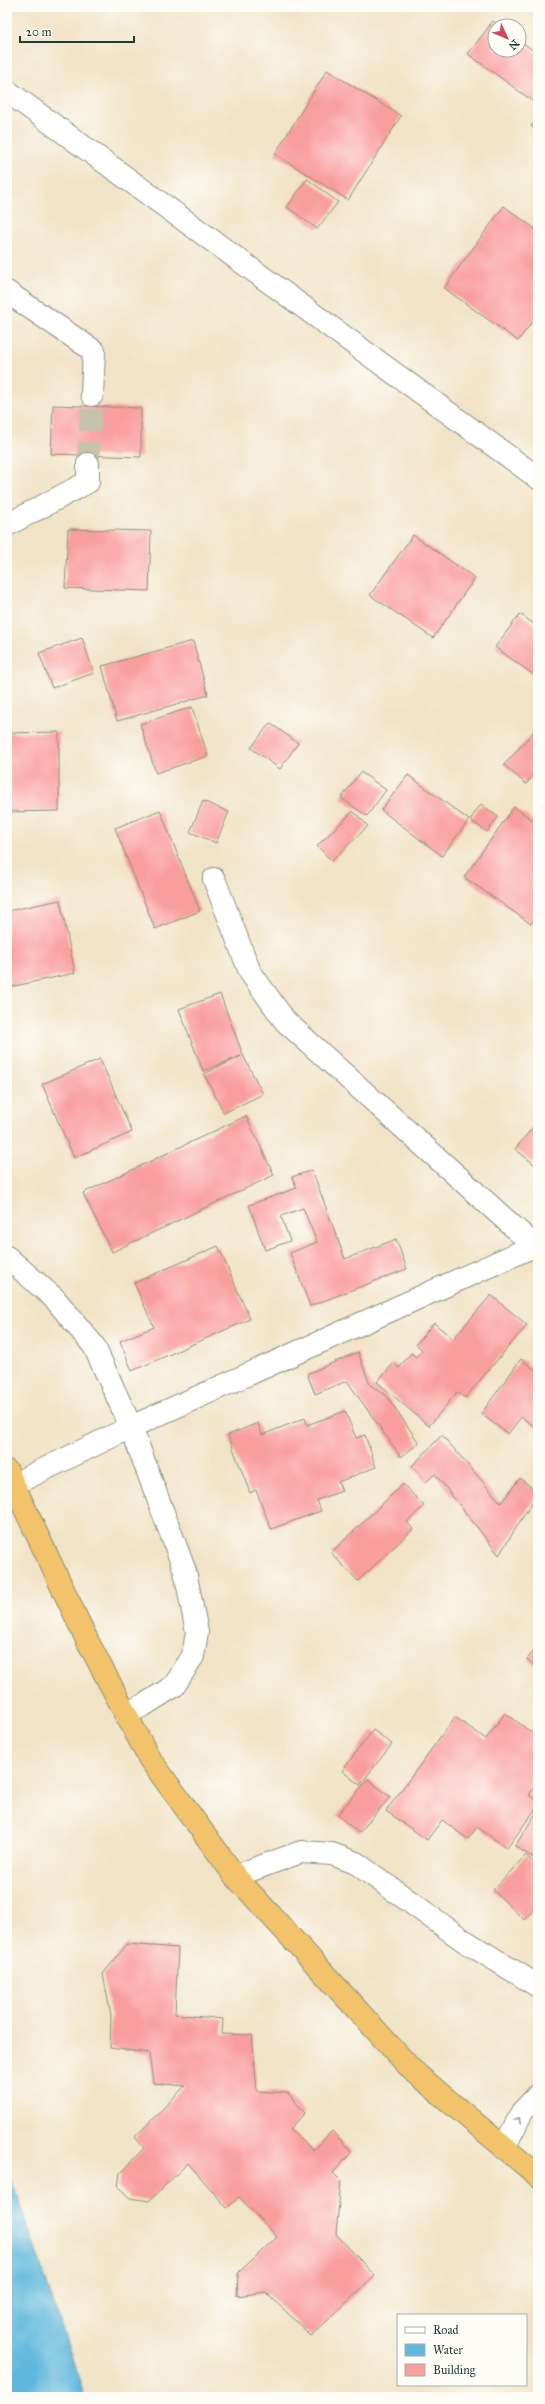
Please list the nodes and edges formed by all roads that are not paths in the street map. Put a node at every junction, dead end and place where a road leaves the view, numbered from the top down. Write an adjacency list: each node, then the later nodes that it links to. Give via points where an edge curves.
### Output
1 (7, 91): 5 (street)
2 (7, 292): 3 (street, via 94,351)
3 (92, 395)
4 (88, 464): 6 (street, via 88,482)
5 (538, 478)
6 (7, 525)
7 (214, 879): 8 (street, via 250,972 285,1021)
8 (536, 1247): 10 (street)
9 (7, 1257): 10 (street, via 55,1299 94,1346)
10 (131, 1427): 11 (street); 12 (street, via 185,1571 197,1632 193,1656 174,1686)
11 (10, 1478): 12 (highway)
12 (125, 1714): 13 (highway, via 149,1758)
13 (235, 1876): 14 (street, via 301,1852 332,1854 356,1863 463,1940); 16 (highway, via 413,2071)
14 (538, 1986)
15 (538, 2095): 16 (street, one-way to 15, via 522,2112)
16 (504, 2148): 17 (highway)
17 (538, 2176)

